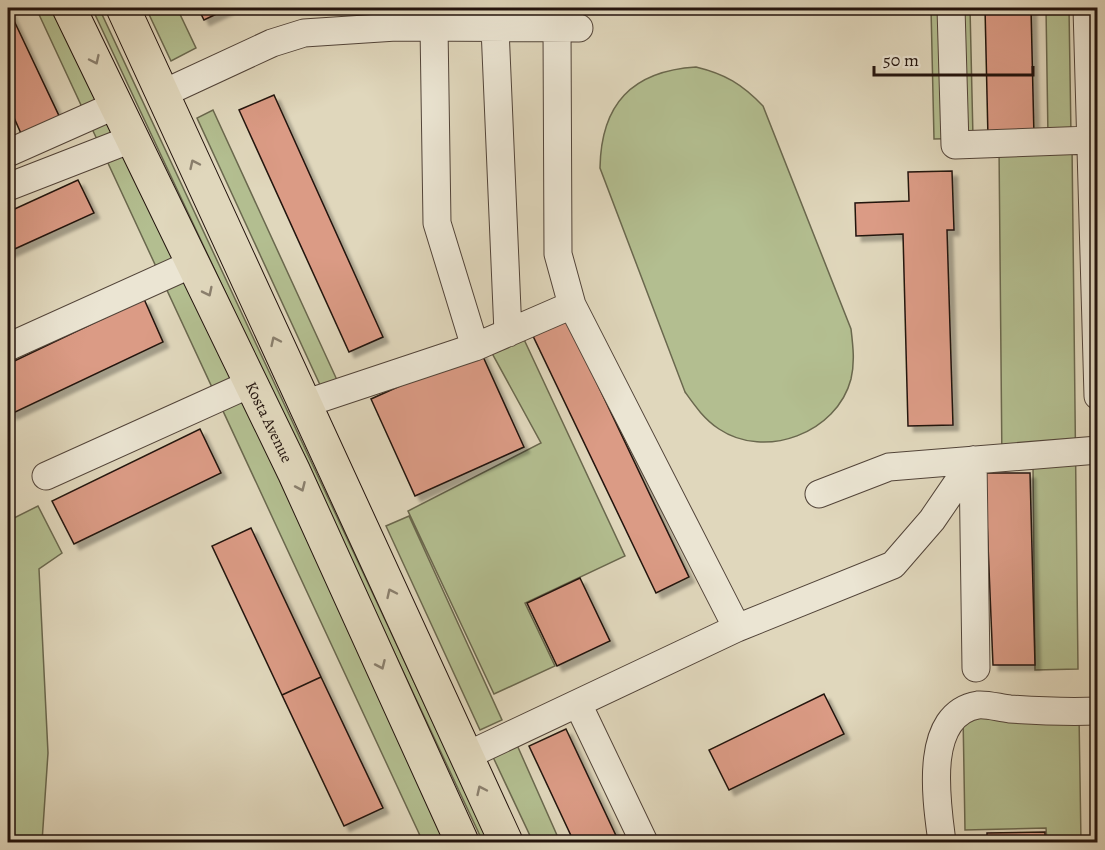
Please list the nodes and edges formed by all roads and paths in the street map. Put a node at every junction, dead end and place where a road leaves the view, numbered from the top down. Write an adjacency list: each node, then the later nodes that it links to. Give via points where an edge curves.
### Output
1 (69, 8): 8 (main road, Kosta Avenue, one-way to 8)
2 (123, 8): 7 (main road)
3 (951, 8): 10 (street, via 955,145)
4 (1087, 8): 10 (street)
5 (434, 27): 6 (street); 7 (street, via 304,33); 17 (street, via 437,223)
6 (495, 27): 14 (street, via 568,28 558,254); 15 (street)
7 (162, 94): 20 (main road, one-way to 7)
8 (116, 105): 9 (main road, Kosta Avenue); 11 (street)
9 (134, 138): 12 (street); 13 (main road, Kosta Avenue)
10 (1093, 145): 19 (street)
11 (8, 153)
12 (8, 187)
13 (194, 264): 16 (street); 18 (main road, Kosta Avenue, one-way to 18)
14 (572, 305): 15 (street); 25 (street)
15 (508, 333): 17 (street)
16 (8, 347)
17 (475, 347): 20 (street)
18 (252, 383): 23 (street); 30 (main road, Kosta Avenue, one-way to 30)
19 (1098, 396)
20 (304, 404): 29 (main road, one-way to 20)
21 (1098, 450): 22 (street)
22 (973, 460): 24 (street, via 889,466); 25 (street, via 932,520 893,565); 26 (street)
23 (45, 476)
24 (819, 494)
25 (737, 628): 27 (street)
26 (976, 668)
27 (578, 704): 29 (street); 32 (street)
28 (1098, 711): 33 (street, via 978,705 958,714 944,730 938,747 936,778)
29 (466, 756): 31 (main road, one-way to 29)
30 (462, 843)
31 (506, 843)
32 (644, 843)
33 (942, 843)

